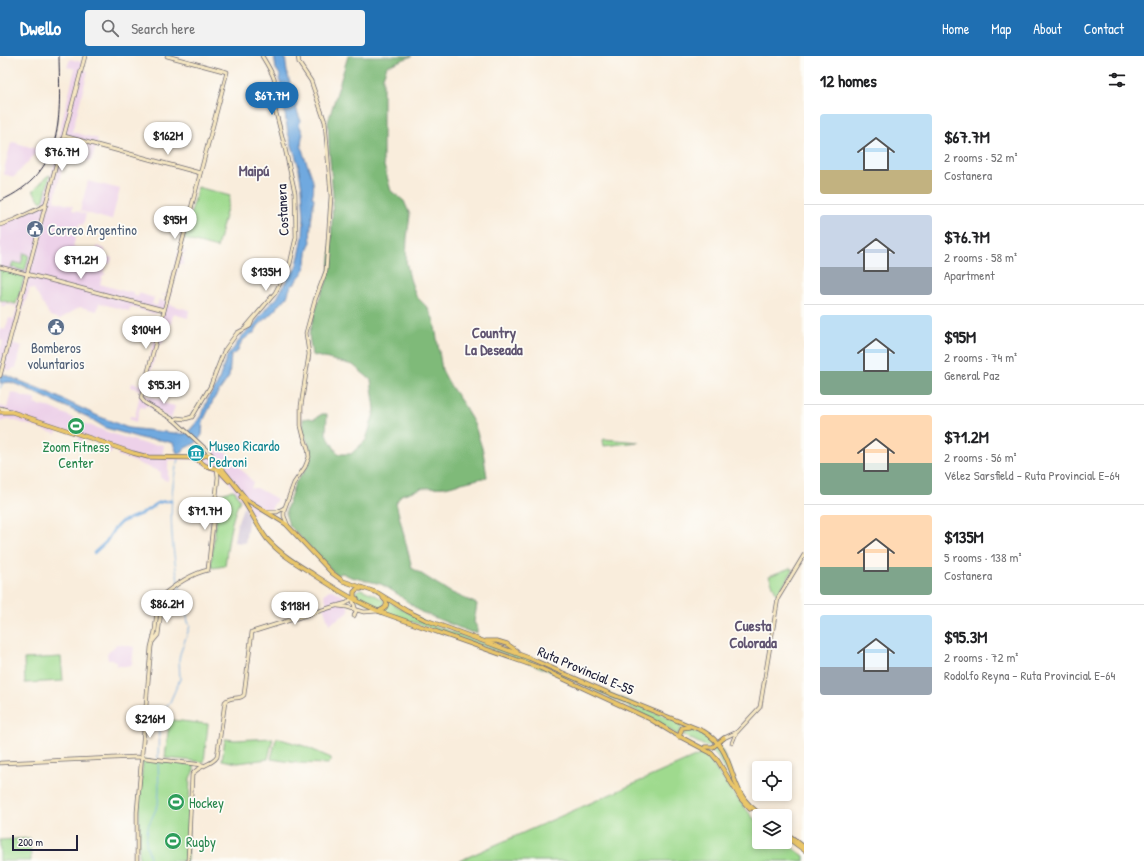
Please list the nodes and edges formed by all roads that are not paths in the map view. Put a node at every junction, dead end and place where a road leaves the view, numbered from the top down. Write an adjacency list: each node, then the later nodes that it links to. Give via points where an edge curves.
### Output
1 (85, 56): 9 (street)
2 (167, 56): 10 (street, via 227,72)
3 (262, 56): 5 (street, via 274,78)
4 (298, 56): 31 (street, via 311,81 325,122 330,196 326,272 306,333 309,354 301,421 309,457 306,467 294,483)
5 (275, 103): 6 (street); 7 (street)
6 (273, 108): 7 (street); 8 (street, Costanera)
7 (278, 108): 8 (street)
8 (276, 113): 23 (street, Costanera, via 295,193 296,238 291,261 270,299 250,326 236,334 224,351 212,385 192,417)
9 (64, 136): 10 (street); 11 (street)
10 (200, 172): 17 (street)
11 (46, 205): 12 (street); 13 (street)
12 (39, 209): 13 (street); 14 (street)
13 (43, 213): 16 (street)
14 (0, 225)
15 (0, 267): 16 (street)
16 (27, 273): 17 (street); 18 (street)
17 (164, 310): 23 (street, via 142,400)
18 (0, 376)
19 (0, 408): 20 (street)
20 (12, 412): 21 (main road); 22 (main road)
21 (0, 414): 22 (main road)
22 (20, 414): 27 (main road, via 136,454 148,457)
23 (174, 420): 24 (street)
24 (201, 446): 25 (street, via 204,450); 26 (street)
25 (203, 456): 26 (main road, via 209,454); 27 (main road); 28 (main road, via 202,461)
26 (213, 457): 28 (main road, via 213,464); 30 (main road)
27 (193, 458): 28 (main road)
28 (205, 465): 29 (main road)
29 (217, 468): 30 (main road); 38 (street, via 208,570 198,573)
30 (248, 504): 32 (main road, Ruta Provincial E-55); 39 (main road, Ruta Provincial E-55, via 265,536 276,548)
31 (286, 507): 32 (street, via 277,512); 33 (street, via 284,514)
32 (267, 512): 33 (main road, Ruta Provincial E-55)
33 (288, 526): 35 (main road, Ruta Provincial E-55, via 336,577)
34 (804, 555): 49 (street, via 778,598 760,707)
35 (364, 588): 36 (main road); 37 (main road, Ruta Provincial E-55)
36 (354, 592): 39 (main road); 40 (main road, via 354,597)
37 (378, 593): 43 (main road, via 387,603 385,608); 46 (main road, Ruta Provincial E-55, via 413,614 545,664)
38 (163, 595): 45 (street, via 158,635); 45 (street, via 158,599)
39 (352, 598): 40 (main road, Ruta Provincial E-55); 41 (street, via 347,603); 42 (street)
40 (361, 603): 43 (main road, Ruta Provincial E-55)
41 (335, 606): 42 (street); 59 (street, via 252,632 244,695 241,698 229,698 225,702 218,755)
42 (355, 610): 43 (street); 44 (street)
43 (379, 611): 50 (main road, Ruta Provincial E-55, via 546,670 641,714)
44 (354, 616)
45 (152, 641): 56 (street)
46 (696, 728): 47 (main road, via 685,726); 48 (main road, Ruta Provincial E-55)
47 (681, 731): 50 (main road); 51 (main road, via 681,735)
48 (703, 731): 52 (main road, Ruta Provincial E-55); 55 (main road, via 713,740)
49 (737, 732): 52 (street); 53 (street)
50 (679, 736): 51 (main road, Ruta Provincial E-55)
51 (689, 741): 54 (main road, Ruta Provincial E-55)
52 (722, 741): 55 (main road); 61 (main road, Ruta Provincial E-55, via 742,795)
53 (732, 743)
54 (696, 745): 55 (main road); 62 (main road, Ruta Provincial E-55, via 715,756 742,799)
55 (711, 748)
56 (141, 757): 57 (street); 58 (street); 66 (street)
57 (0, 763)
58 (193, 764): 59 (street); 60 (street, via 196,768)
59 (205, 765): 60 (street)
60 (194, 772): 67 (street, via 191,784)
61 (755, 809)
62 (752, 810)
63 (792, 838): 65 (main road)
64 (792, 840): 65 (main road)
65 (804, 848)
66 (137, 861)
67 (188, 861)

